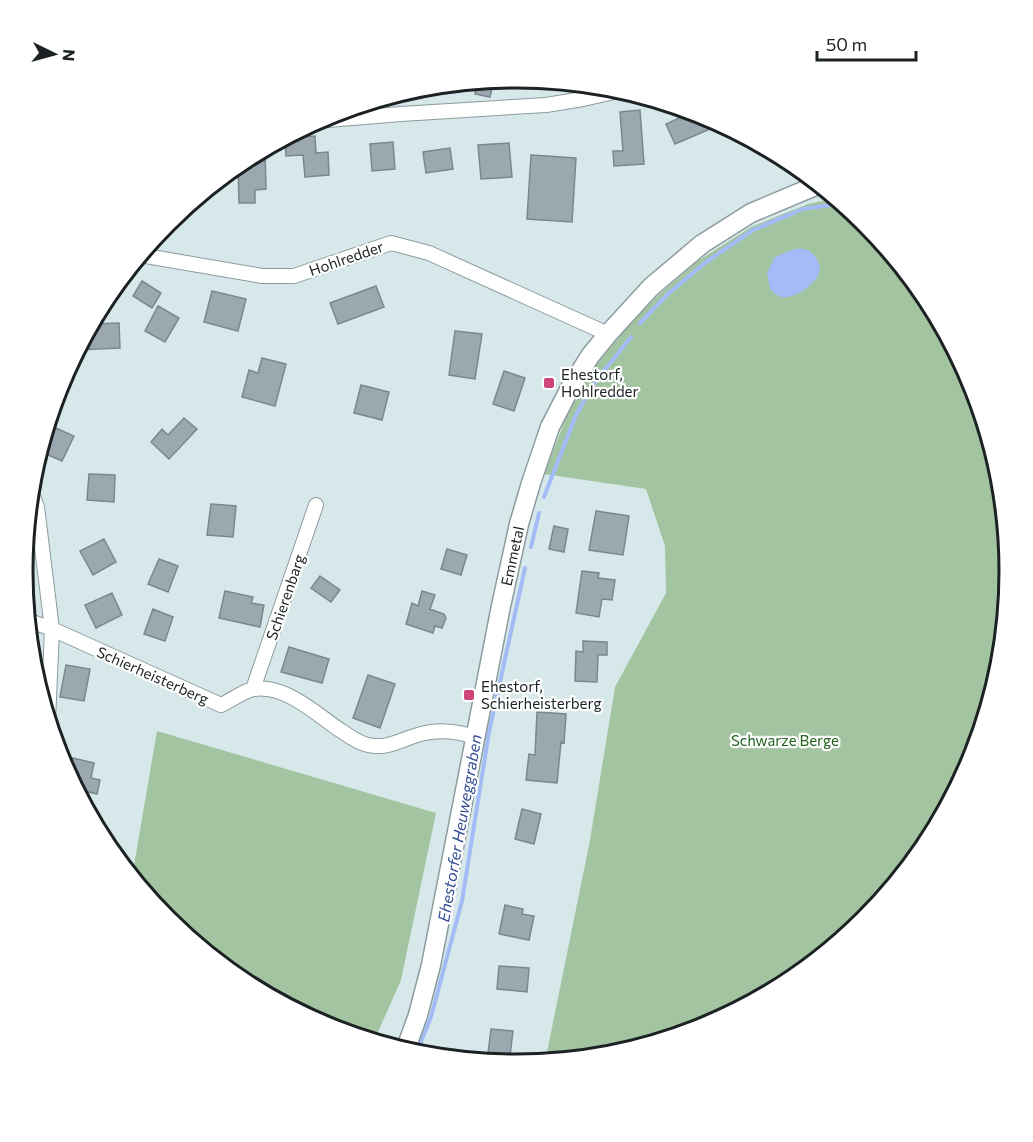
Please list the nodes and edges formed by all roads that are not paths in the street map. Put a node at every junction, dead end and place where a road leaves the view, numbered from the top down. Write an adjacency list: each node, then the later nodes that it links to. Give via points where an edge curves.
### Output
1 (600, 95): 2 (street, via 546,105)
2 (346, 119)
3 (812, 188): 5 (main road, Emmetal, via 751,213 702,243 651,287)
4 (149, 257): 5 (street, Hohlredder, via 262,276 294,276 391,243 429,253)
5 (608, 334): 12 (main road, Emmetal, via 590,356 550,427 531,483 501,606)
6 (316, 505): 10 (street, Schierenbarg)
7 (37, 508): 9 (street)
8 (36, 623): 9 (street, Schierheisterberg)
9 (52, 629): 10 (street, Schierheisterberg, via 221,705); 11 (street)
10 (253, 689): 12 (street, via 271,689 300,700 365,745 381,747 438,731)
11 (49, 696)
12 (476, 737): 13 (main road, Emmetal, via 431,965)
13 (408, 1042)

